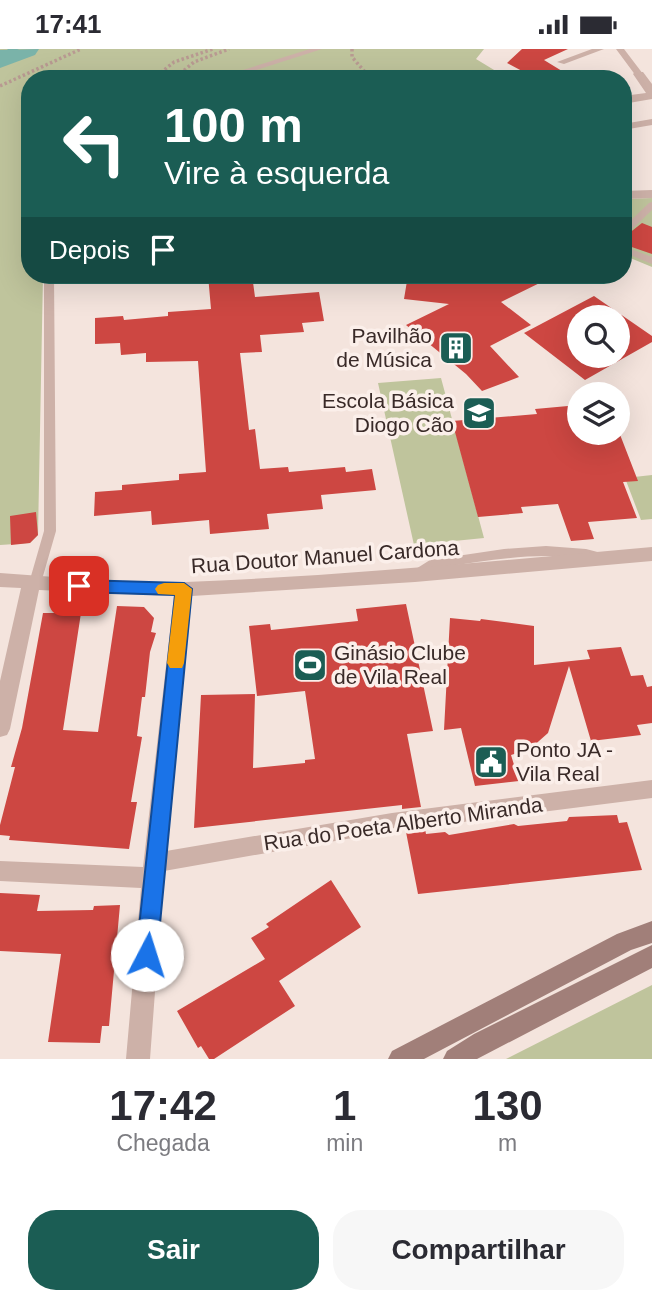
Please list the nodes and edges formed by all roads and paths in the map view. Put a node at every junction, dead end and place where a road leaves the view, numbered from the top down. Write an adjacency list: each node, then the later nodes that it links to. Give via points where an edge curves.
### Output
1 (81, 49): 9 (path)
2 (213, 49): 10 (path)
3 (229, 49): 11 (path)
4 (318, 49): 12 (lane)
5 (352, 49): 13 (path, via 352,57)
6 (600, 49): 8 (lane)
7 (620, 49): 14 (lane)
8 (561, 62)
9 (35, 70)
10 (164, 70)
11 (183, 70)
12 (248, 70)
13 (363, 70)
14 (639, 74): 17 (street)
15 (21, 76): 16 (path)
16 (0, 86)
17 (652, 94): 18 (street)
18 (632, 98)
19 (652, 122): 20 (lane)
20 (632, 125)
21 (652, 194): 22 (street)
22 (632, 195)
23 (652, 205): 24 (lane)
24 (632, 224)
25 (632, 253): 26 (lane)
26 (652, 261)
27 (49, 284): 30 (lane, via 50,531)
28 (652, 554): 31 (street, Rua Doutor Manuel Cardona)
29 (0, 580): 30 (street, Rua Doutor Manuel Cardona)
30 (34, 583): 31 (street, Rua Doutor Manuel Cardona); 32 (street, via 24,608)
31 (184, 589): 34 (street)
32 (0, 729)
33 (652, 789): 34 (street, Rua do Poeta Alberto Miranda, via 392,822)
34 (154, 870): 35 (street, Rua do Poeta Alberto Miranda); 38 (street)
35 (0, 871)
36 (652, 932): 39 (main road)
37 (652, 956): 40 (main road)
38 (138, 1059)
39 (400, 1059)
40 (455, 1059)

